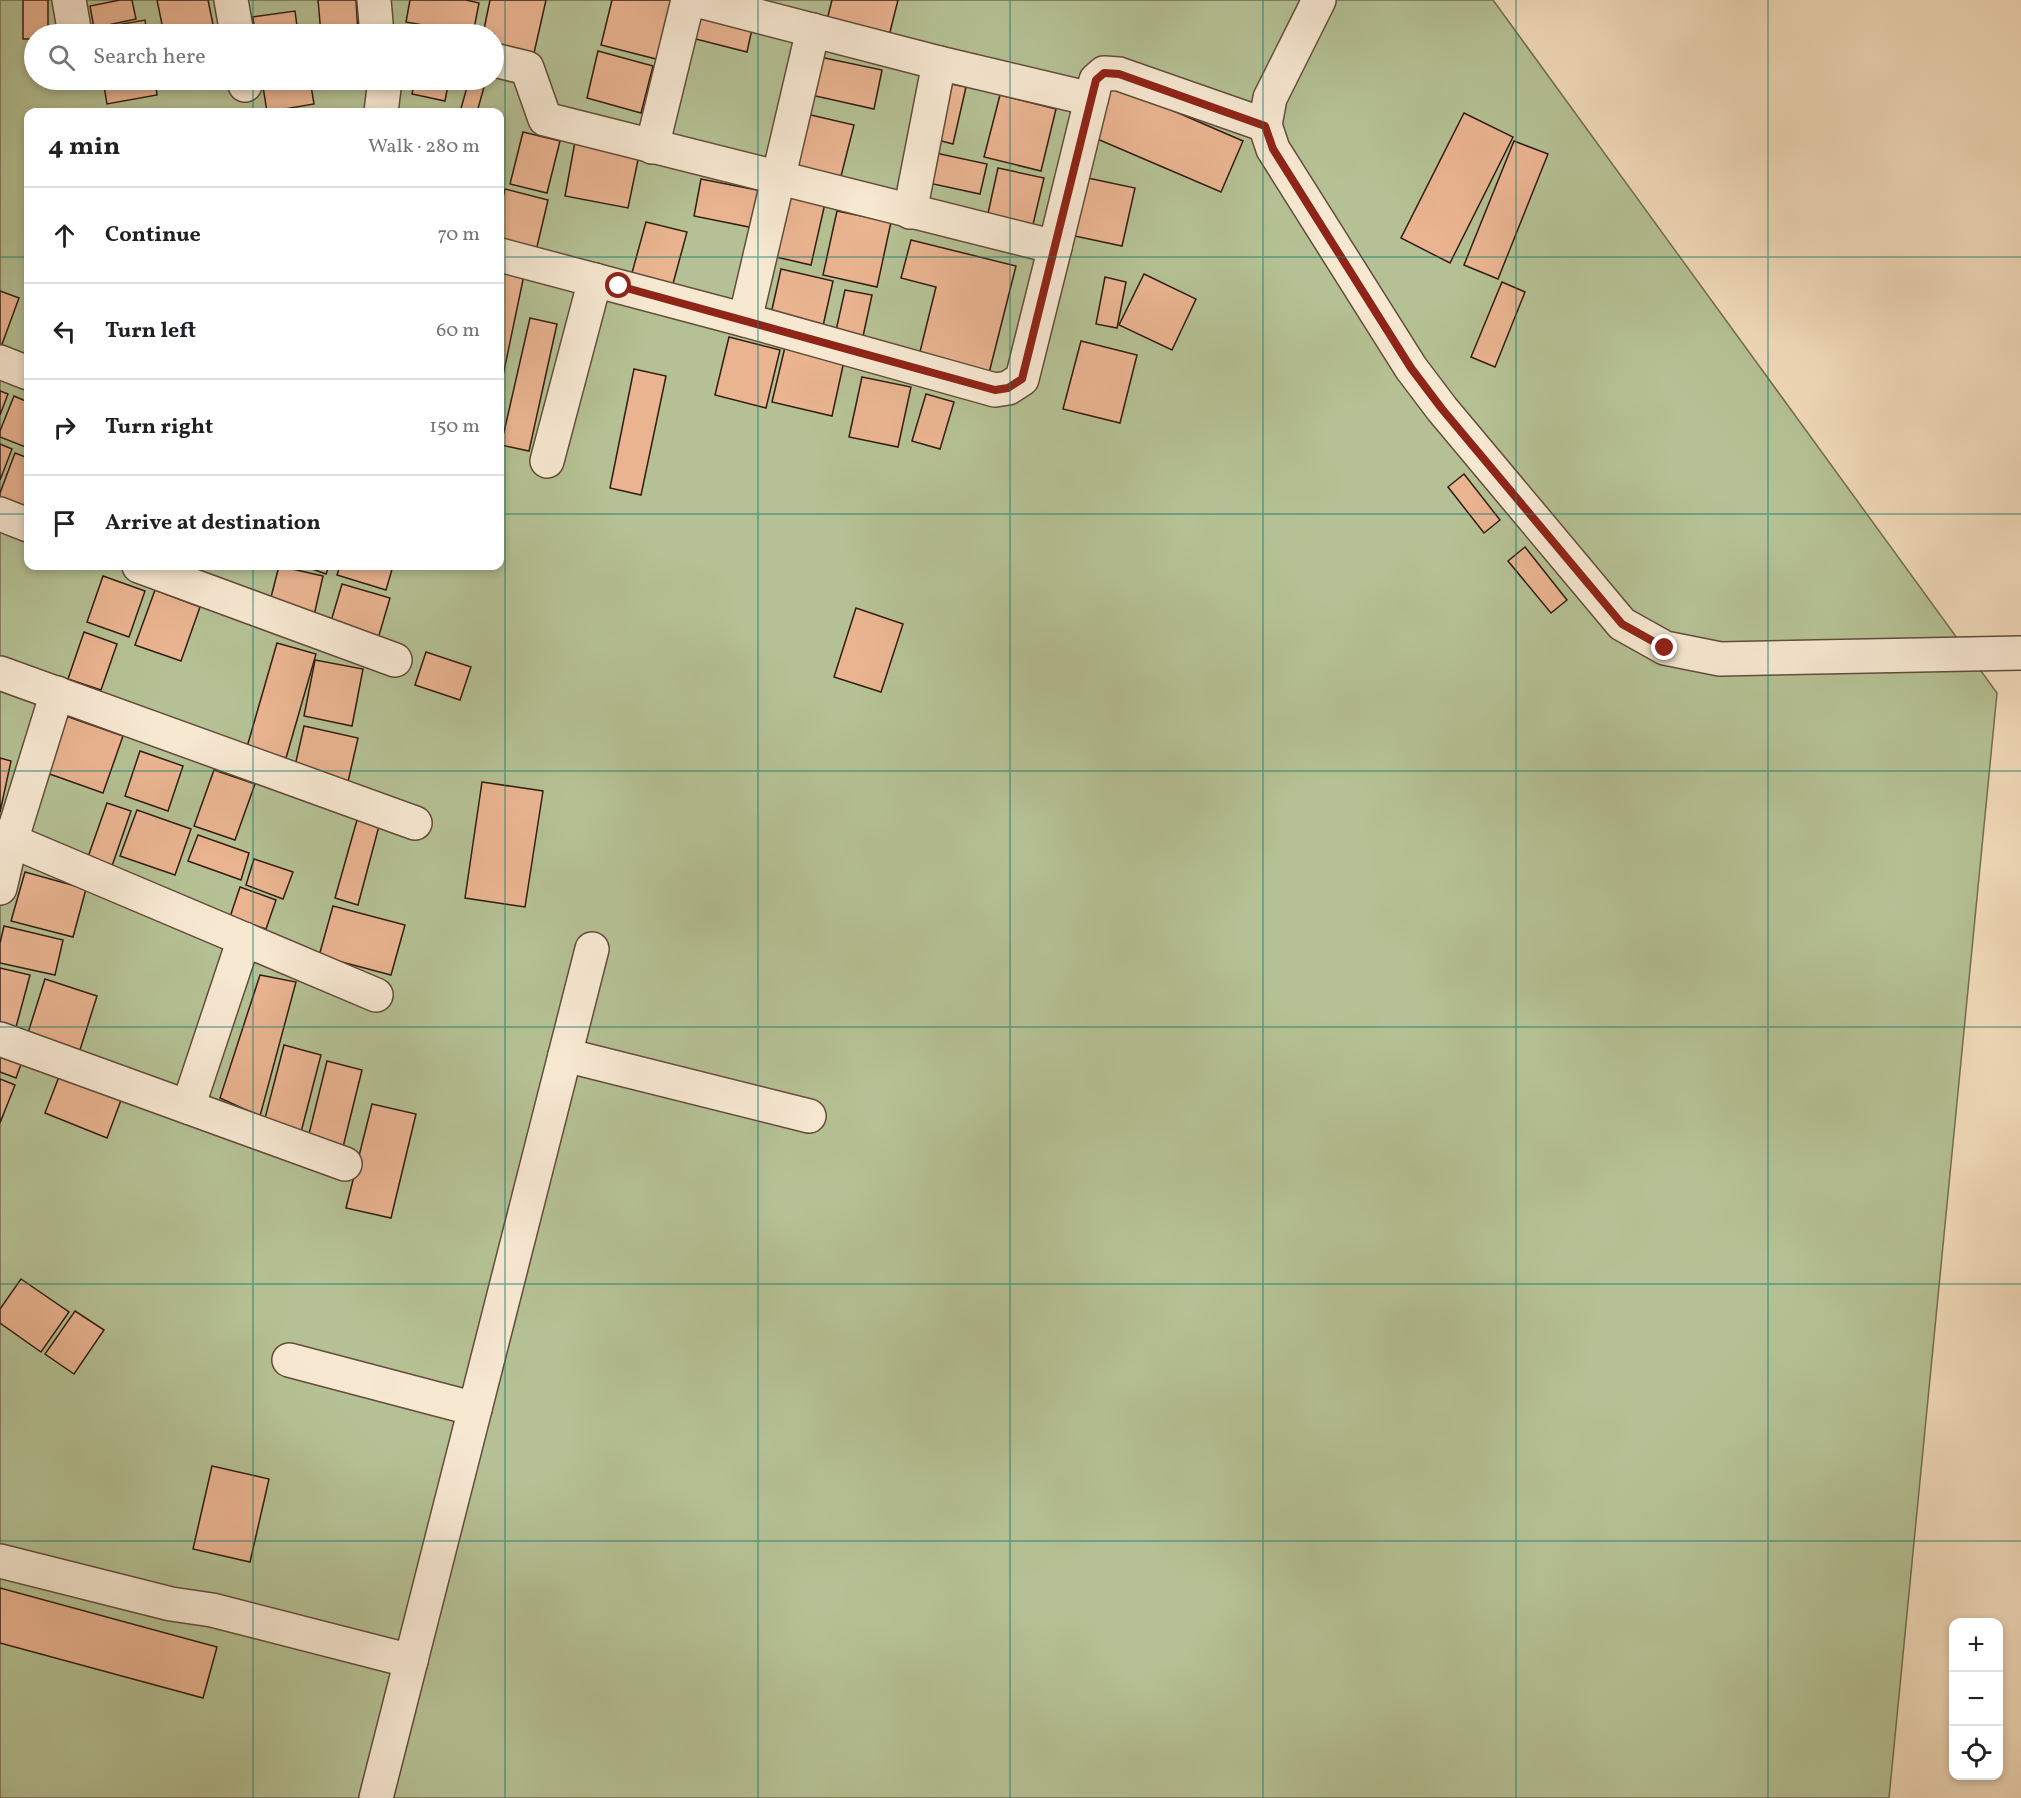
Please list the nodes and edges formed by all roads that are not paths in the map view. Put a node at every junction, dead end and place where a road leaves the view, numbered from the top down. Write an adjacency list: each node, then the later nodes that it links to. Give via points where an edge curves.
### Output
1 (69, 0): 7 (street)
2 (231, 0): 8 (street)
3 (374, 0): 9 (street)
4 (688, 0): 17 (street)
5 (696, 0): 10 (street)
6 (1319, 0): 16 (street, via 1270,98)
7 (73, 24)
8 (235, 24)
9 (377, 24)
10 (813, 30): 12 (street); 18 (street)
11 (504, 62): 17 (street, via 527,68 545,119)
12 (939, 63): 14 (street); 19 (street)
13 (384, 90): 15 (street)
14 (1091, 99): 16 (street, via 1096,80 1104,73 1119,74); 20 (street)
15 (382, 108)
16 (1265, 126): 30 (street, via 1273,149 1411,368 1622,624 1665,648 1720,659)
17 (652, 147): 18 (street)
18 (778, 179): 19 (street); 23 (street)
19 (910, 212): 20 (street)
20 (1055, 247): 23 (street, via 1022,379 1008,388 995,390)
21 (504, 256): 22 (street)
22 (595, 280): 23 (street); 26 (street)
23 (745, 320)
24 (0, 362): 25 (street)
25 (24, 371)
26 (547, 460)
27 (0, 514): 28 (street)
28 (24, 523)
29 (150, 570): 31 (street)
30 (2021, 653)
31 (395, 660)
32 (0, 673): 33 (street)
33 (57, 693): 34 (street); 35 (street)
34 (415, 823)
35 (6, 839): 36 (street); 37 (street)
36 (0, 888)
37 (244, 939): 39 (street); 42 (street)
38 (592, 949): 41 (street)
39 (376, 994)
40 (0, 1039): 42 (street)
41 (565, 1054): 43 (street); 46 (street)
42 (189, 1107): 44 (street)
43 (809, 1116)
44 (345, 1164)
45 (289, 1360): 46 (street)
46 (475, 1409): 48 (street)
47 (0, 1561): 48 (street)
48 (411, 1661): 49 (street)
49 (376, 1798)

